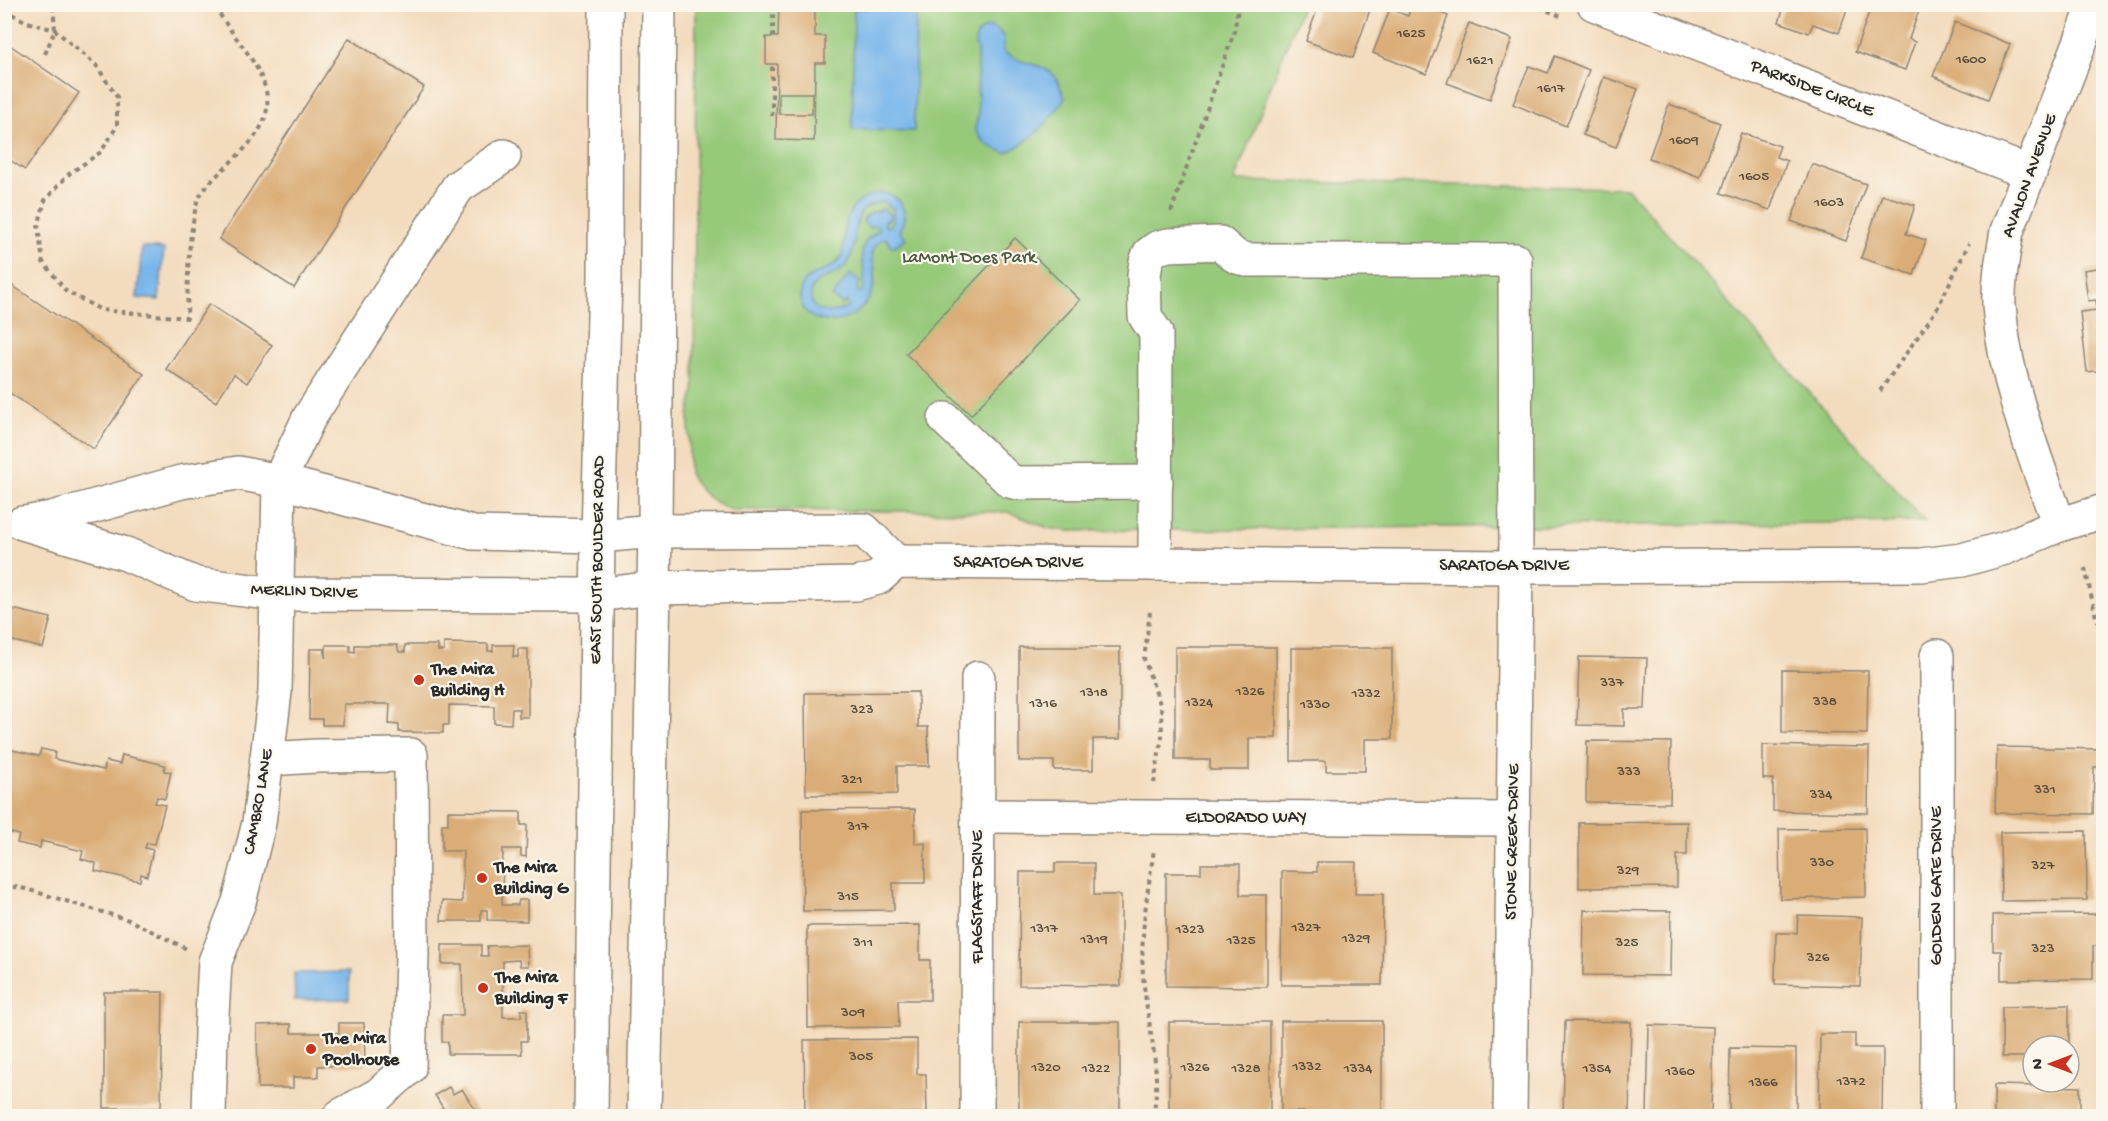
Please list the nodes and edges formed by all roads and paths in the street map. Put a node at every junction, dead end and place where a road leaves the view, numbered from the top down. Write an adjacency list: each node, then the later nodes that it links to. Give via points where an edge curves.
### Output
1 (53, 4): 12 (path)
2 (214, 4): 12 (path, via 254,62 266,92 266,116 249,146 223,168 198,200 189,241 187,318 101,310 66,291 44,262 38,227 45,200 69,174 101,152 117,126 117,97 96,65)
3 (606, 4): 29 (street, EAST SOUTH BOULDER ROAD)
4 (659, 4): 28 (street)
5 (773, 4): 13 (path)
6 (1239, 4): 19 (path, via 1234,32)
7 (1531, 4): 11 (path)
8 (1594, 4): 18 (street, PARKSIDE CIRCLE)
9 (2095, 4): 18 (street, AVALON AVENUE)
10 (4, 10): 12 (path)
11 (1563, 17)
12 (55, 30): 14 (path)
13 (773, 37)
14 (45, 54)
15 (772, 64): 16 (path)
16 (772, 116)
17 (504, 156): 23 (street, via 458,187 309,418)
18 (2030, 173): 27 (street, AVALON AVENUE, via 2007,231 1999,302 2019,405)
19 (1171, 213)
20 (1972, 238): 21 (path, via 1937,309)
21 (1880, 391)
22 (945, 419): 24 (street, via 1010,481)
23 (279, 481): 26 (street, MERLIN DRIVE, via 238,473 181,482 52,518); 29 (street, MERLIN DRIVE, via 473,533); 35 (street, CAMBRO LANE)
24 (1156, 482): 31 (street); 32 (street, STONE CREEK DRIVE, via 1156,333 1145,316 1144,275 1149,254 1157,248 1220,243 1235,256 1247,260 1515,260)
25 (2103, 511): 27 (street, SARATOGA DRIVE)
26 (13, 523): 35 (street, MERLIN DRIVE, via 126,554 195,584)
27 (2059, 525): 32 (street, SARATOGA DRIVE, via 2005,548 1962,560 1921,565)
28 (655, 531): 29 (street); 30 (street, via 864,530); 34 (street)
29 (598, 536): 36 (street, EAST SOUTH BOULDER ROAD)
30 (896, 562): 31 (street, SARATOGA DRIVE); 34 (street, via 878,578 856,584)
31 (1155, 564): 32 (street, SARATOGA DRIVE)
32 (1516, 567): 44 (street, STONE CREEK DRIVE)
33 (2085, 568): 38 (path)
34 (653, 588): 36 (street); 51 (street)
35 (277, 594): 36 (street, MERLIN DRIVE); 41 (street, CAMBRO LANE, via 275,692)
36 (597, 595): 50 (street, EAST SOUTH BOULDER ROAD)
37 (1150, 612): 42 (path, via 1144,659 1161,706 1162,736)
38 (2103, 635)
39 (1937, 656): 55 (street, GOLDEN GATE DRIVE)
40 (978, 678): 43 (street, FLAGSTAFF DRIVE)
41 (267, 759): 47 (street, CAMBRO LANE, via 259,823 239,902); 49 (street, via 411,755 409,1068 378,1095)
42 (1154, 783)
43 (978, 816): 44 (street, ELDORADO WAY); 52 (street, FLAGSTAFF DRIVE)
44 (1513, 819): 54 (street, STONE CREEK DRIVE)
45 (1154, 847): 53 (path, via 1143,933 1145,991 1157,1074)
46 (4, 885): 47 (path, via 129,920)
47 (215, 963): 48 (street, CAMBRO LANE)
48 (209, 1116)
49 (340, 1116)
50 (591, 1116)
51 (644, 1116)
52 (977, 1116)
53 (1153, 1116)
54 (1510, 1116)
55 (1936, 1116)

